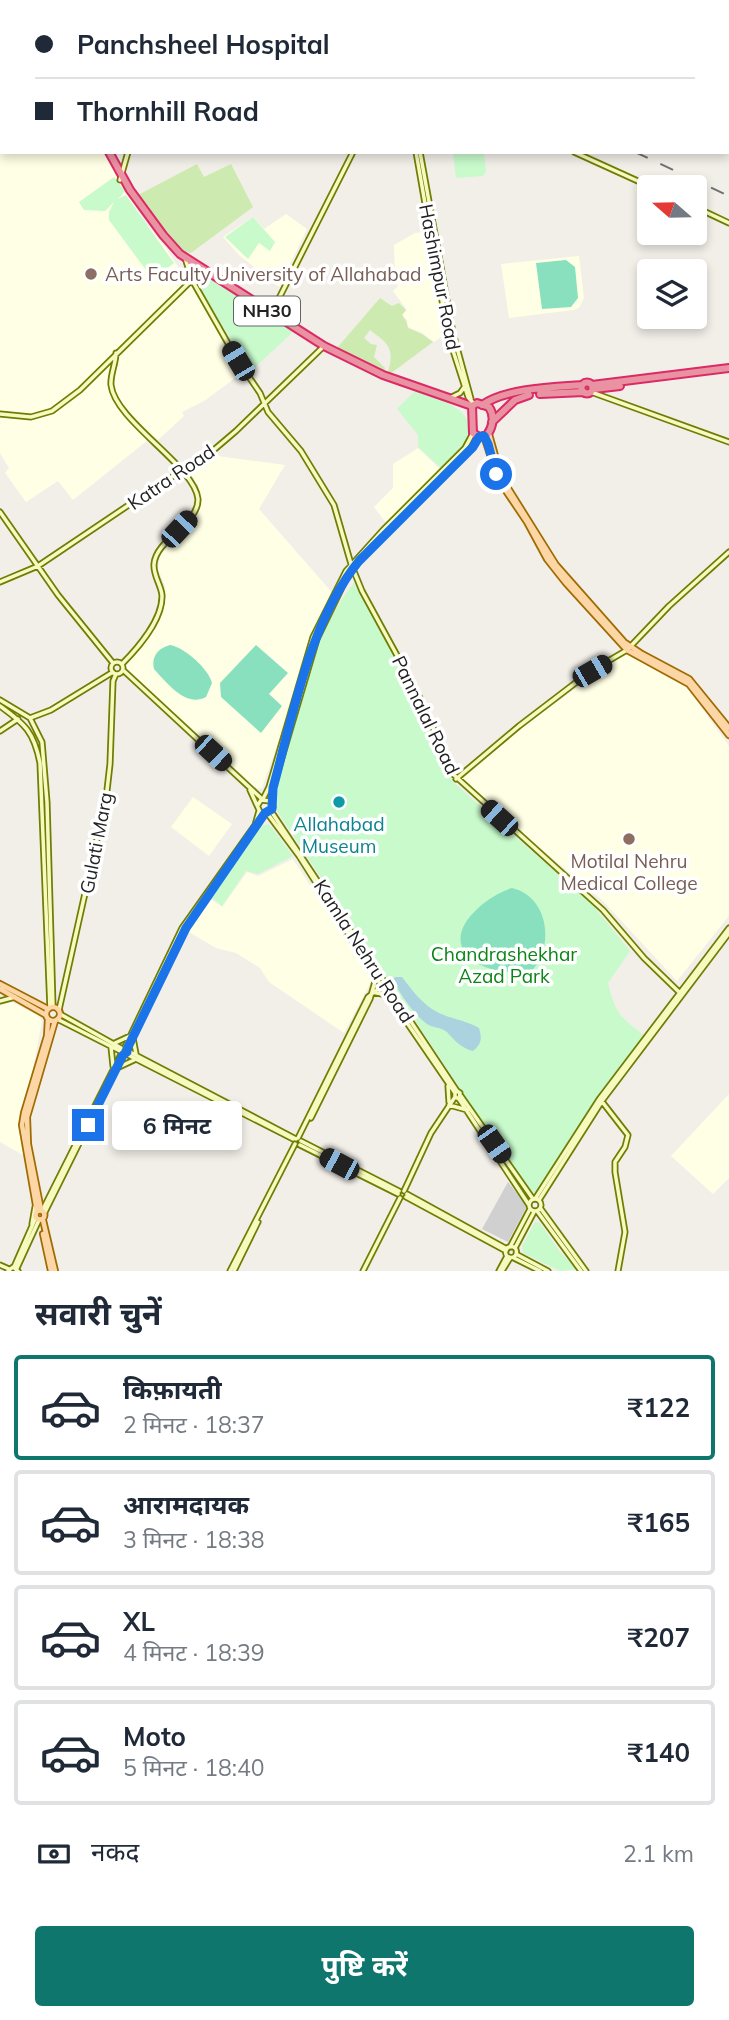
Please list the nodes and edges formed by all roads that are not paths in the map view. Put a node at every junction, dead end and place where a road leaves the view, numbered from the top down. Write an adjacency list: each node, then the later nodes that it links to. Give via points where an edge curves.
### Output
1 (108, 154): 6 (highway)
2 (128, 154): 6 (street)
3 (352, 154): 14 (street)
4 (418, 154): 9 (street, Hashimpur Road)
5 (578, 154): 7 (street)
6 (122, 179): 11 (highway, via 169,247); 12 (highway, via 176,250)
7 (637, 181)
8 (707, 213): 10 (street)
9 (431, 219): 18 (street, Hashimpur Road, via 448,335); 22 (street, via 453,334)
10 (729, 223)
11 (186, 261): 12 (highway); 13 (street, Pannalal Road)
12 (202, 270): 13 (street); 14 (highway)
13 (192, 280): 16 (street); 21 (street, Pannalal Road)
14 (271, 315): 15 (highway)
15 (323, 347): 20 (highway, via 383,375); 21 (street, Katra Road); 22 (highway, via 391,382)
16 (116, 353): 23 (street, via 52,411 31,417); 27 (street, via 111,385 120,403)
17 (729, 370): 19 (highway)
18 (465, 386): 20 (street); 22 (street, Hashimpur Road)
19 (588, 389): 22 (highway, via 512,394); 24 (highway, via 519,397); 26 (street)
20 (452, 397): 22 (highway)
21 (264, 404): 27 (street, Katra Road, via 209,454); 31 (street, Pannalal Road, via 301,451 334,505)
22 (474, 405): 24 (highway, via 491,410); 25 (highway)
23 (0, 414)
24 (492, 422): 25 (highway)
25 (481, 435): 31 (street); 33 (main road, via 551,558)
26 (729, 442)
27 (182, 470): 30 (street, Katra Road); 35 (street, via 198,497 197,506 156,556 154,571 162,600 151,627)
28 (0, 512): 30 (street)
29 (729, 552): 33 (street)
30 (38, 566): 32 (street, Katra Road); 34 (street)
31 (352, 567): 47 (street, Pannalal Road); 49 (street, via 313,637); 52 (street, via 309,661)
32 (0, 582)
33 (629, 648): 44 (main road, via 689,679); 46 (main road, via 689,684); 47 (street, via 519,726)
34 (113, 663): 35 (street); 37 (street)
35 (122, 664): 36 (street)
36 (123, 670): 37 (street); 48 (street)
37 (114, 673): 42 (street); 68 (street, Gulati Marg, via 106,799)
38 (0, 700): 40 (street)
39 (0, 706): 41 (street)
40 (22, 712): 41 (street); 42 (street)
41 (17, 718): 43 (street); 45 (street)
42 (31, 719): 43 (street); 68 (street, via 44,751)
43 (26, 727): 68 (street, via 36,741 40,762)
44 (729, 728)
45 (0, 731)
46 (729, 735)
47 (456, 779): 63 (street, Pannalal Road, via 603,910)
48 (247, 785): 50 (street); 53 (street)
49 (269, 787): 50 (street); 51 (street)
50 (254, 792): 51 (street)
51 (262, 799): 52 (street); 53 (street)
52 (272, 803): 55 (street)
53 (258, 805): 54 (street)
54 (259, 811): 55 (street); 70 (street, via 255,825 182,928)
55 (268, 812): 56 (street); 57 (street, Kamla Nehru Road); 60 (street, Kamla Nehru Road)
56 (260, 823): 57 (street); 70 (street, via 186,928)
57 (275, 823): 59 (street, Kamla Nehru Road)
58 (729, 931): 63 (street); 77 (street)
59 (376, 978): 60 (street, Kamla Nehru Road); 62 (street)
60 (383, 985): 62 (street); 65 (street, Kamla Nehru Road); 76 (street, Kamla Nehru Road)
61 (0, 987): 64 (main road); 68 (main road)
62 (372, 992): 65 (street); 80 (street)
63 (679, 992): 77 (street)
64 (15, 996): 66 (street); 67 (main road)
65 (389, 996): 75 (street, Kamla Nehru Road)
66 (0, 1001)
67 (37, 1009): 68 (main road); 69 (main road)
68 (53, 1014): 69 (main road); 71 (street); 82 (main road, via 27,1117)
69 (47, 1035): 85 (main road, via 23,1119)
70 (132, 1036): 71 (street); 72 (street); 73 (street)
71 (112, 1045): 72 (street); 74 (street)
72 (124, 1051): 73 (street); 74 (street)
73 (136, 1057): 74 (street); 80 (street)
74 (115, 1069): 83 (street); 87 (street)
75 (448, 1082): 76 (street, Kamla Nehru Road); 78 (street)
76 (457, 1096): 78 (street); 79 (street, Kamla Nehru Road); 84 (street, Kamla Nehru Road)
77 (601, 1099): 84 (street); 101 (street, via 628,1135 615,1162 625,1232)
78 (449, 1105): 79 (street); 81 (street)
79 (467, 1110): 86 (street, Kamla Nehru Road)
80 (298, 1141): 81 (street); 95 (street)
81 (402, 1194): 90 (street); 96 (street)
82 (39, 1196): 83 (street); 87 (main road)
83 (49, 1198): 87 (street)
84 (536, 1199): 86 (street); 86 (street, via 541,1203)
85 (36, 1202): 87 (main road); 89 (street)
86 (534, 1209): 90 (street); 100 (street, Kamla Nehru Road)
87 (41, 1216): 88 (main road); 89 (street)
88 (45, 1234): 89 (street); 94 (main road)
89 (32, 1235): 92 (street)
90 (510, 1252): 97 (street); 98 (street); 99 (street)
91 (0, 1265): 93 (street)
92 (17, 1269): 93 (street)
93 (9, 1270)
94 (53, 1271)
95 (232, 1271)
96 (363, 1271)
97 (500, 1271)
98 (540, 1271)
99 (548, 1271)
100 (583, 1271)
101 (618, 1271)

